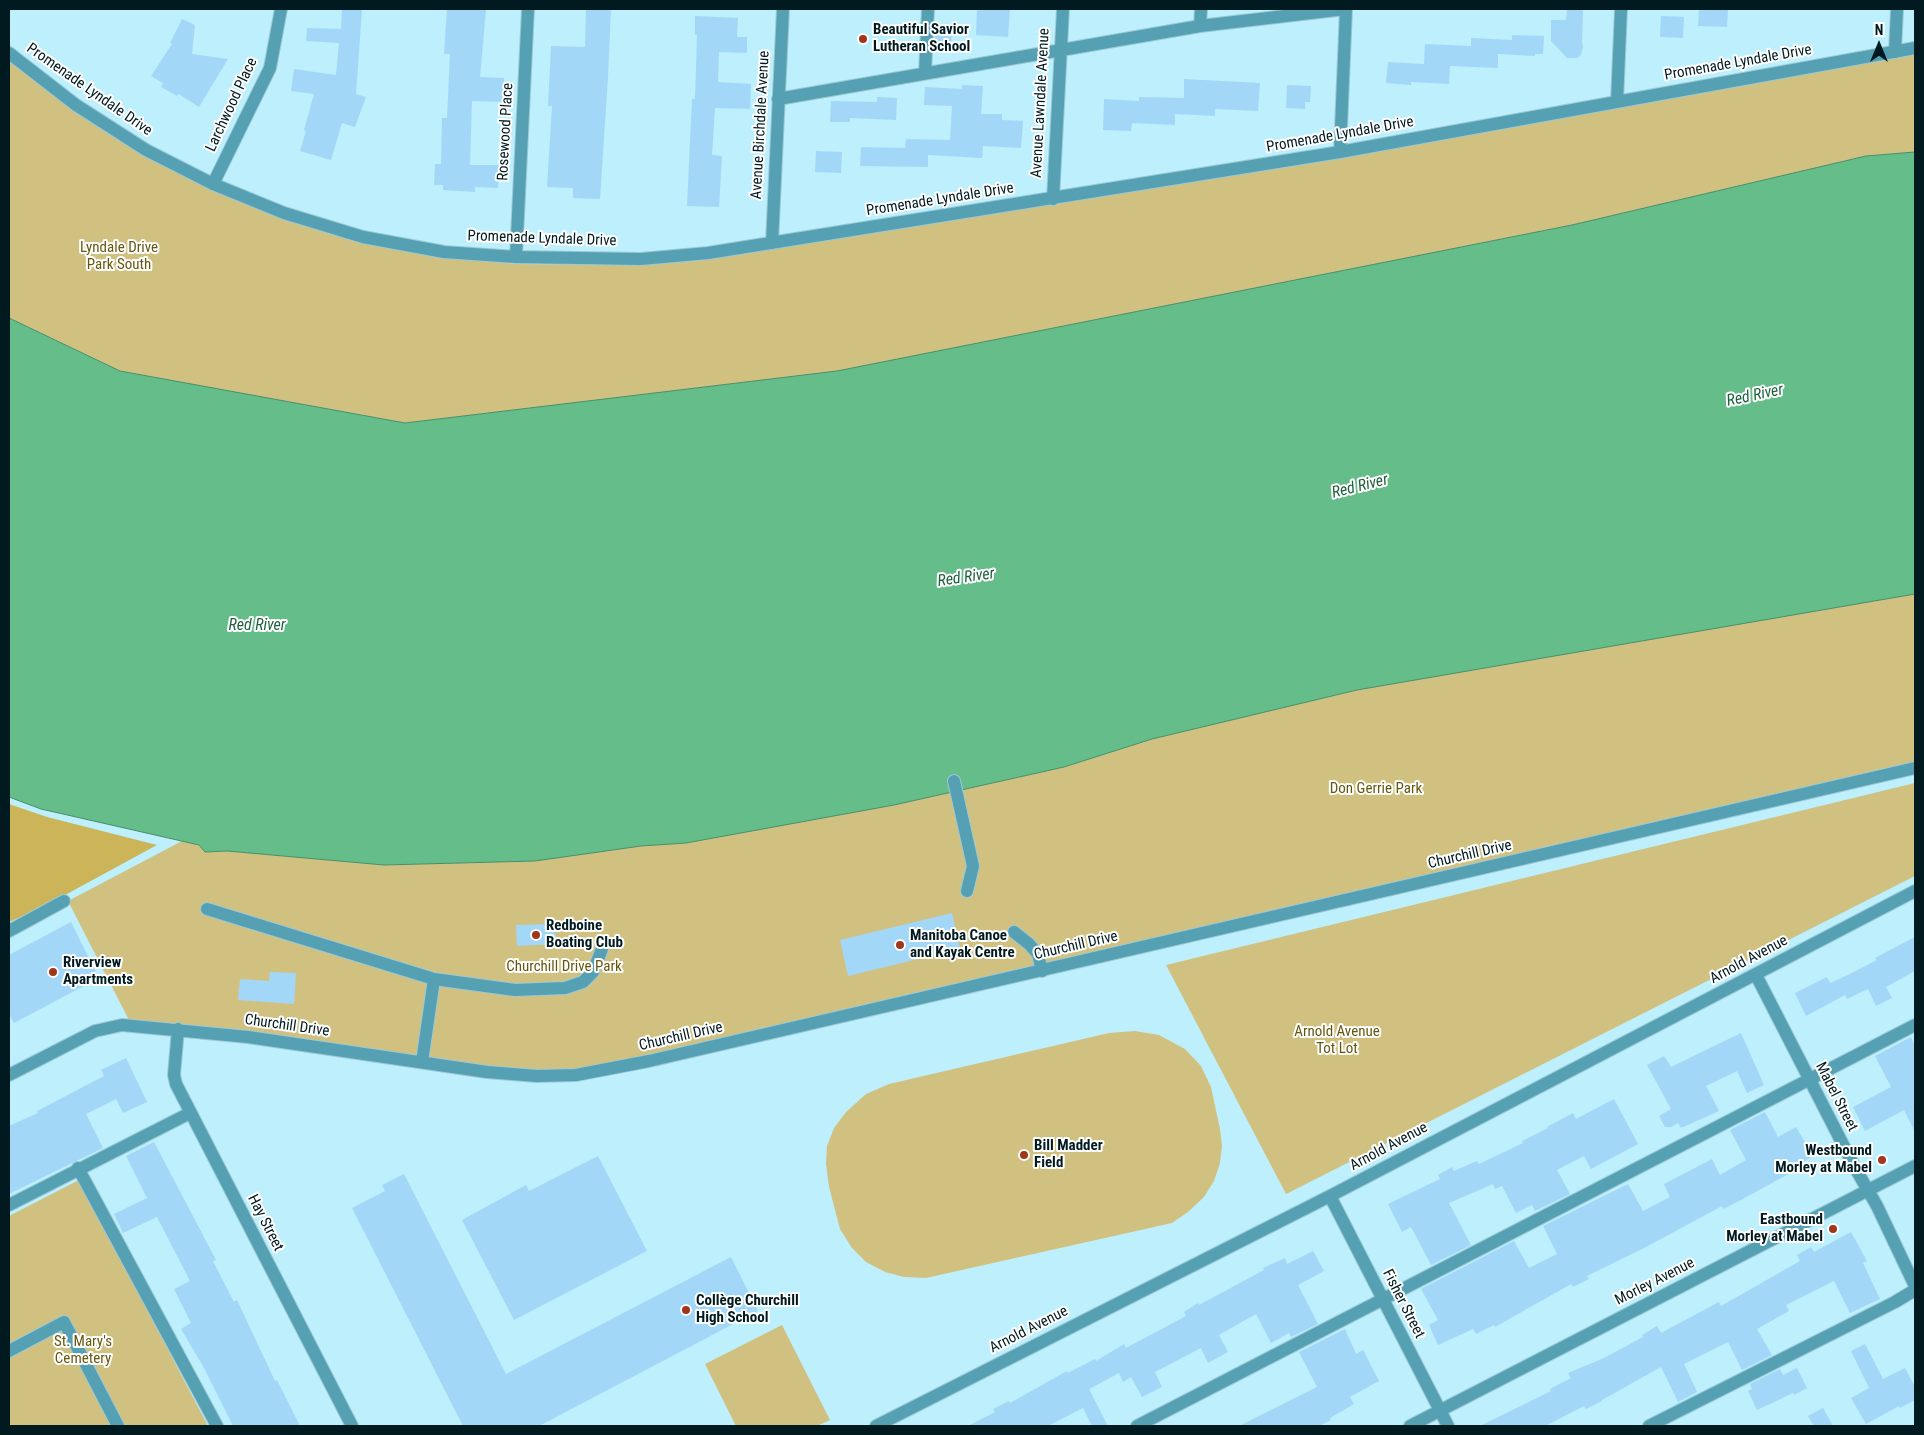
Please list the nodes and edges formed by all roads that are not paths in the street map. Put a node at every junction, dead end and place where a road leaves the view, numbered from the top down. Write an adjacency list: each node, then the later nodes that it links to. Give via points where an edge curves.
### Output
1 (281, 9): 19 (street, Larchwood Place, via 270,68)
2 (528, 9): 22 (street, Rosewood Place)
3 (782, 9): 16 (street, Avenue Birchdale Avenue)
4 (928, 9): 15 (street)
5 (1063, 9): 12 (street, Avenue Lawndale Avenue)
6 (1201, 9): 10 (street)
7 (1345, 9): 10 (street); 18 (street)
8 (1621, 9): 17 (street)
9 (1897, 9): 13 (street)
10 (1200, 26): 12 (street)
11 (1915, 48): 13 (street, Promenade Lyndale Drive)
12 (1061, 50): 15 (street); 20 (street, Avenue Lawndale Avenue)
13 (1895, 52): 17 (street, Promenade Lyndale Drive)
14 (9, 53): 19 (street, Promenade Lyndale Drive, via 76,105 146,150)
15 (926, 74): 16 (street)
16 (778, 99): 21 (street, Avenue Birchdale Avenue)
17 (1617, 101): 18 (street, Promenade Lyndale Drive)
18 (1340, 152): 20 (street, Promenade Lyndale Drive)
19 (213, 184): 22 (street, Promenade Lyndale Drive, via 284,213 363,237 444,252)
20 (1053, 199): 21 (street, Promenade Lyndale Drive)
21 (772, 243): 22 (street, Promenade Lyndale Drive, via 641,259)
22 (516, 257)
23 (1915, 768): 32 (street, Churchill Drive)
24 (954, 781): 25 (street, via 974,866)
25 (967, 891)
26 (1915, 891): 33 (street, Arnold Avenue)
27 (64, 901): 29 (street)
28 (207, 909): 34 (street)
29 (9, 931)
30 (1014, 932): 32 (street, via 1038,954)
31 (602, 948): 34 (street, via 593,972 583,982 565,988 515,990)
32 (1042, 971): 37 (street, Churchill Drive, via 576,1075 487,1072)
33 (1756, 975): 39 (street, Mabel Street); 44 (street, Arnold Avenue)
34 (434, 979): 37 (street)
35 (1915, 1025): 39 (street)
36 (178, 1029): 37 (street, Churchill Drive); 38 (street, Churchill Drive, via 122,1025 95,1031); 40 (street, Hay Street, via 174,1075)
37 (422, 1062)
38 (9, 1075)
39 (1810, 1080): 43 (street, Mabel Street); 47 (street)
40 (190, 1113): 42 (street); 53 (street, Hay Street)
41 (1915, 1166): 43 (street, Morley Avenue)
42 (78, 1168): 45 (street); 52 (street)
43 (1868, 1191): 46 (street, Mabel Street); 49 (street, Morley Avenue)
44 (1330, 1196): 47 (street, Fisher Street); 50 (street, Arnold Avenue)
45 (9, 1205)
46 (1915, 1288): 58 (street, via 1895,1302)
47 (1383, 1300): 49 (street, Fisher Street); 55 (street)
48 (9, 1351): 51 (street, via 64,1322)
49 (1441, 1411): 56 (street, Morley Avenue); 57 (street, Fisher Street)
50 (894, 1422): 54 (street, Arnold Avenue)
51 (118, 1426)
52 (217, 1426)
53 (352, 1426)
54 (876, 1426)
55 (1137, 1426)
56 (1410, 1426)
57 (1448, 1426)
58 (1649, 1426)

